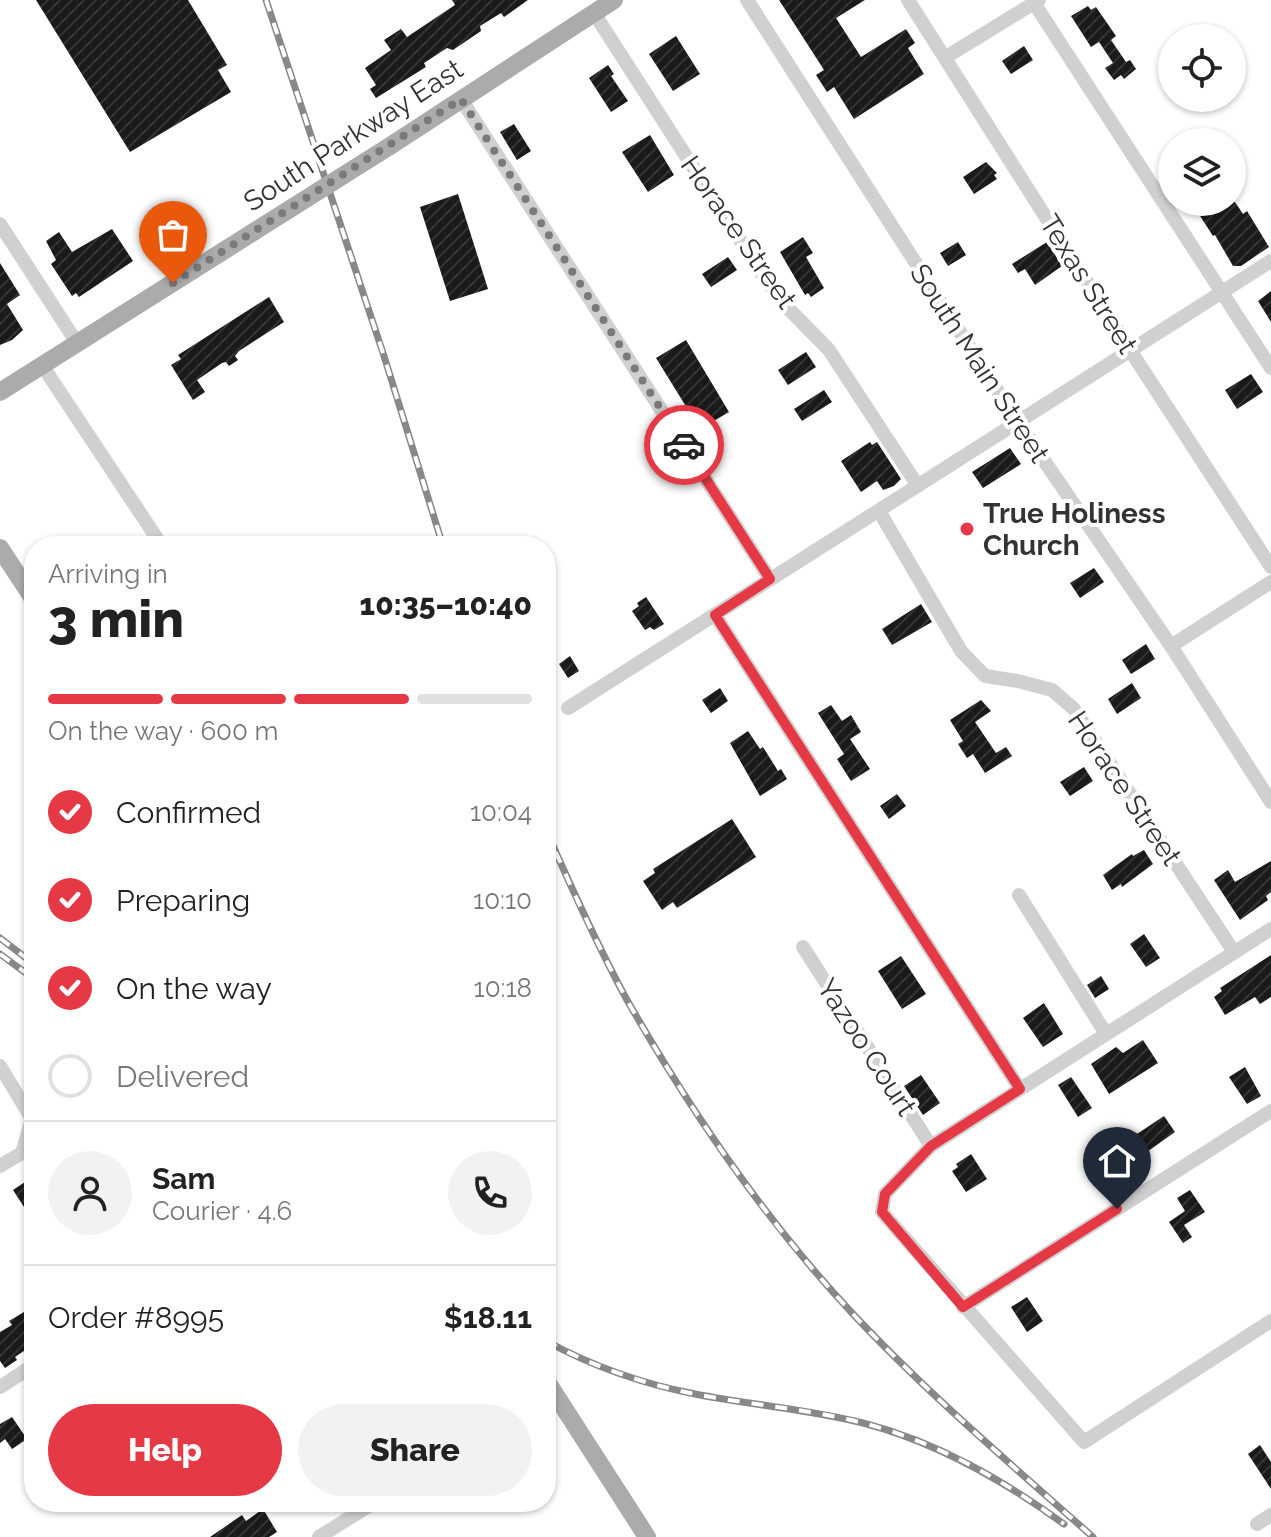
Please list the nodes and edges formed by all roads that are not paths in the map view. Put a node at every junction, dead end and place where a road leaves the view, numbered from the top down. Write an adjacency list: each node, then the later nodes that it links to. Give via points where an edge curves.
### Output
1 (614, 0): 5 (main road, South Parkway East)
2 (747, 0): 16 (street, South Main Street)
3 (908, 0): 6 (street, Texas Street)
4 (1036, 2): 6 (street); 10 (street)
5 (594, 13): 7 (main road, South Parkway East); 17 (street, Horace Street, via 767,282 829,350)
6 (946, 57): 12 (street, Texas Street)
7 (461, 99): 11 (main road, South Parkway East, bridge); 22 (street)
8 (0, 224): 11 (street)
9 (1271, 261): 10 (street)
10 (1222, 293): 12 (street); 14 (street)
11 (77, 343): 13 (main road, South Parkway East)
12 (1130, 350): 16 (street); 21 (street, Texas Street)
13 (42, 365): 15 (main road, South Parkway East); 19 (street)
14 (1271, 368)
15 (0, 392)
16 (1017, 421): 17 (street); 26 (street, South Main Street)
17 (918, 486): 18 (street)
18 (879, 511): 22 (street); 32 (street, Horace Street, via 961,651 985,676 1052,690 1074,709)
19 (155, 536)
20 (0, 548): 24 (main road)
21 (1271, 567)
22 (770, 579): 25 (street)
23 (1271, 582): 26 (street)
24 (24, 585)
25 (715, 615): 27 (street); 35 (street)
26 (1171, 646): 28 (street, South Main Street)
27 (568, 708)
28 (1271, 802)
29 (1019, 895): 33 (street)
30 (1271, 929): 32 (street)
31 (803, 947): 39 (street, Yazoo Court)
32 (1234, 952): 33 (street)
33 (1106, 1034): 35 (street)
34 (0, 1066): 36 (street)
35 (1020, 1089): 39 (street)
36 (24, 1106)
37 (1271, 1111): 41 (street)
38 (24, 1146): 40 (street)
39 (931, 1146): 41 (street, via 885,1194 882,1212)
40 (0, 1166)
41 (963, 1307): 42 (street, via 1084,1442)
42 (1271, 1321)
43 (24, 1371): 44 (street)
44 (0, 1387)
45 (556, 1396): 50 (main road)
46 (350, 1512): 49 (street)
47 (1271, 1515): 48 (street)
48 (1257, 1524)
49 (319, 1537)
50 (647, 1537)

